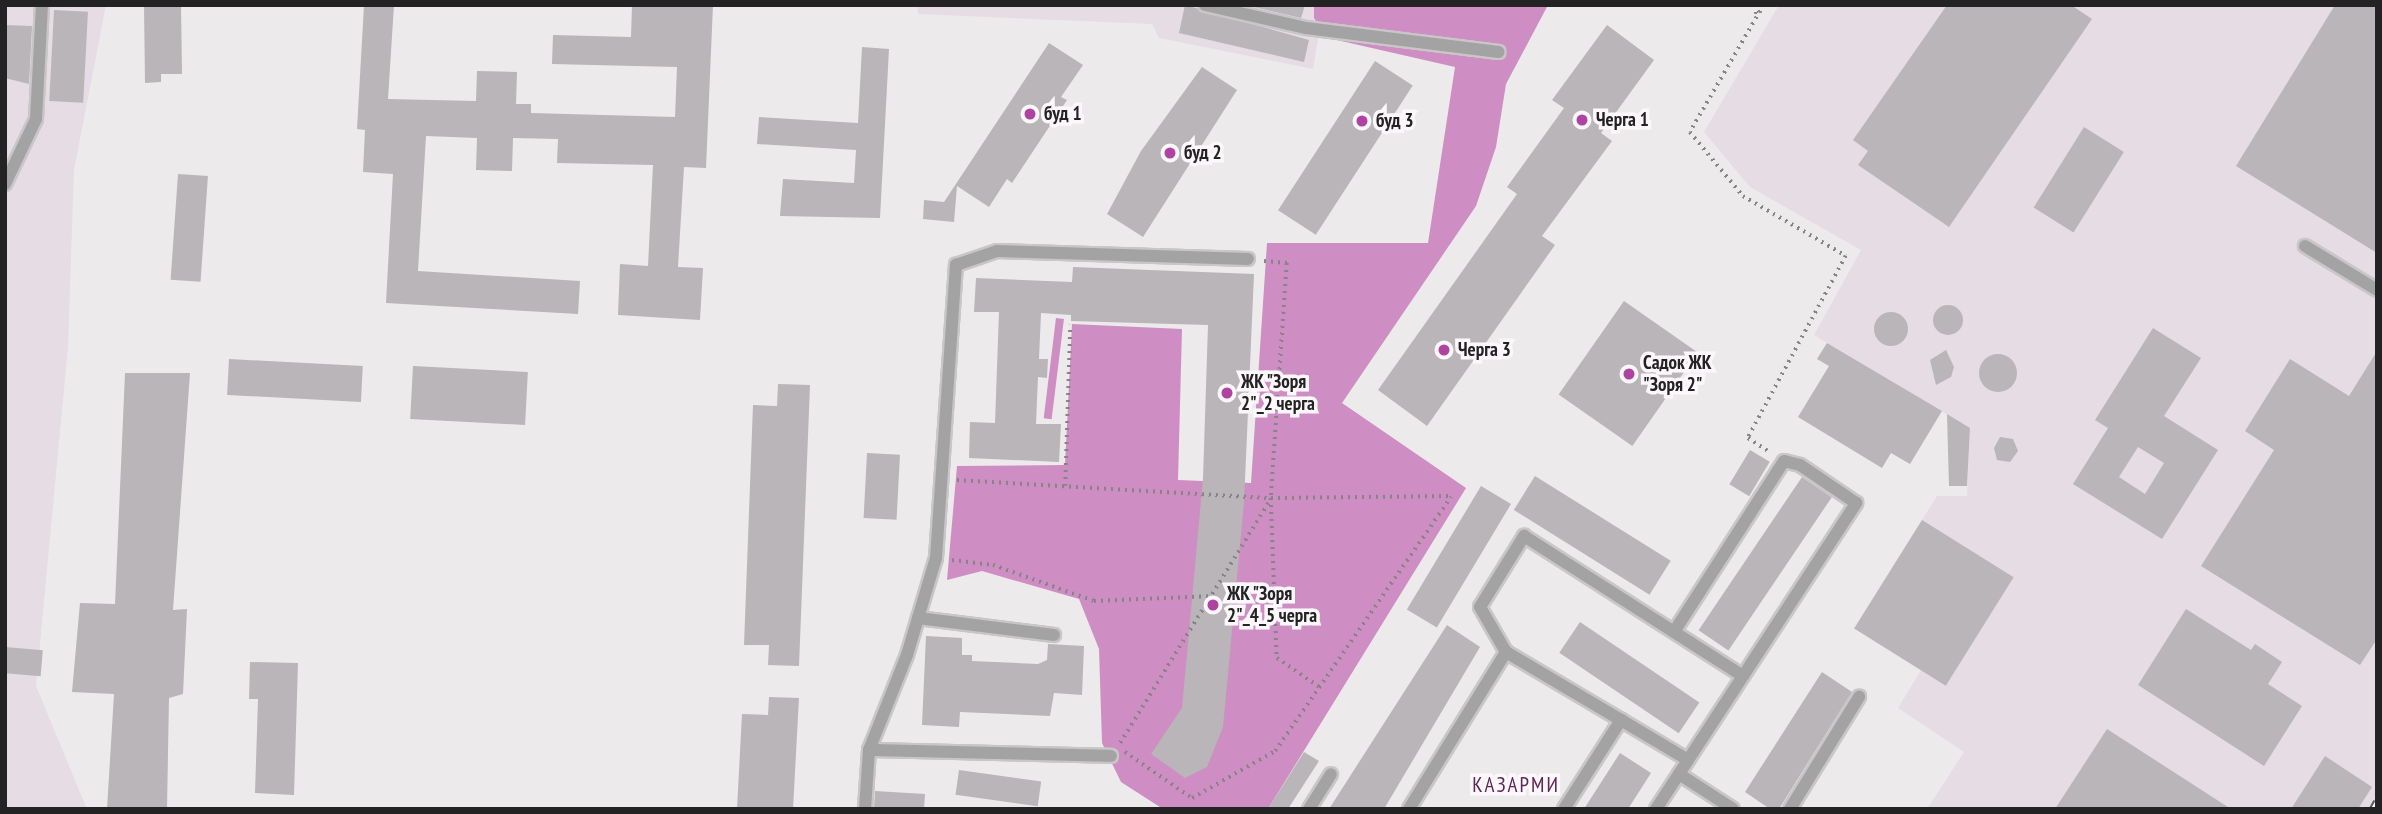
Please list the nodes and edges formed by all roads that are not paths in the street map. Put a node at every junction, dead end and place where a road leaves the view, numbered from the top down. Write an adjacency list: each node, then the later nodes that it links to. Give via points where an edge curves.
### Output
1 (42, 5): 4 (lane, via 36,120)
2 (1205, 5): 3 (lane, via 1306,28)
3 (1499, 51)
4 (5, 184)
5 (2305, 246): 7 (lane)
6 (1248, 259): 8 (lane, via 997,251 956,265 936,558)
7 (2377, 290)
8 (918, 618): 10 (lane); 15 (lane)
9 (1674, 632): 11 (lane, via 1524,536 1480,607); 12 (lane); 12 (lane, via 1784,461 1800,465 1856,503)
10 (1054, 635)
11 (1506, 652): 14 (lane); 22 (lane)
12 (1743, 676): 17 (lane)
13 (1859, 697): 26 (lane)
14 (1621, 720): 17 (lane); 23 (lane)
15 (869, 750): 16 (lane); 20 (lane)
16 (1111, 756)
17 (1688, 760): 19 (lane)
18 (1331, 774): 21 (lane)
19 (1679, 774): 24 (lane); 25 (lane)
20 (865, 809)
21 (1309, 809)
22 (1409, 809)
23 (1564, 809)
24 (1656, 809)
25 (1733, 809)
26 (1790, 809)

